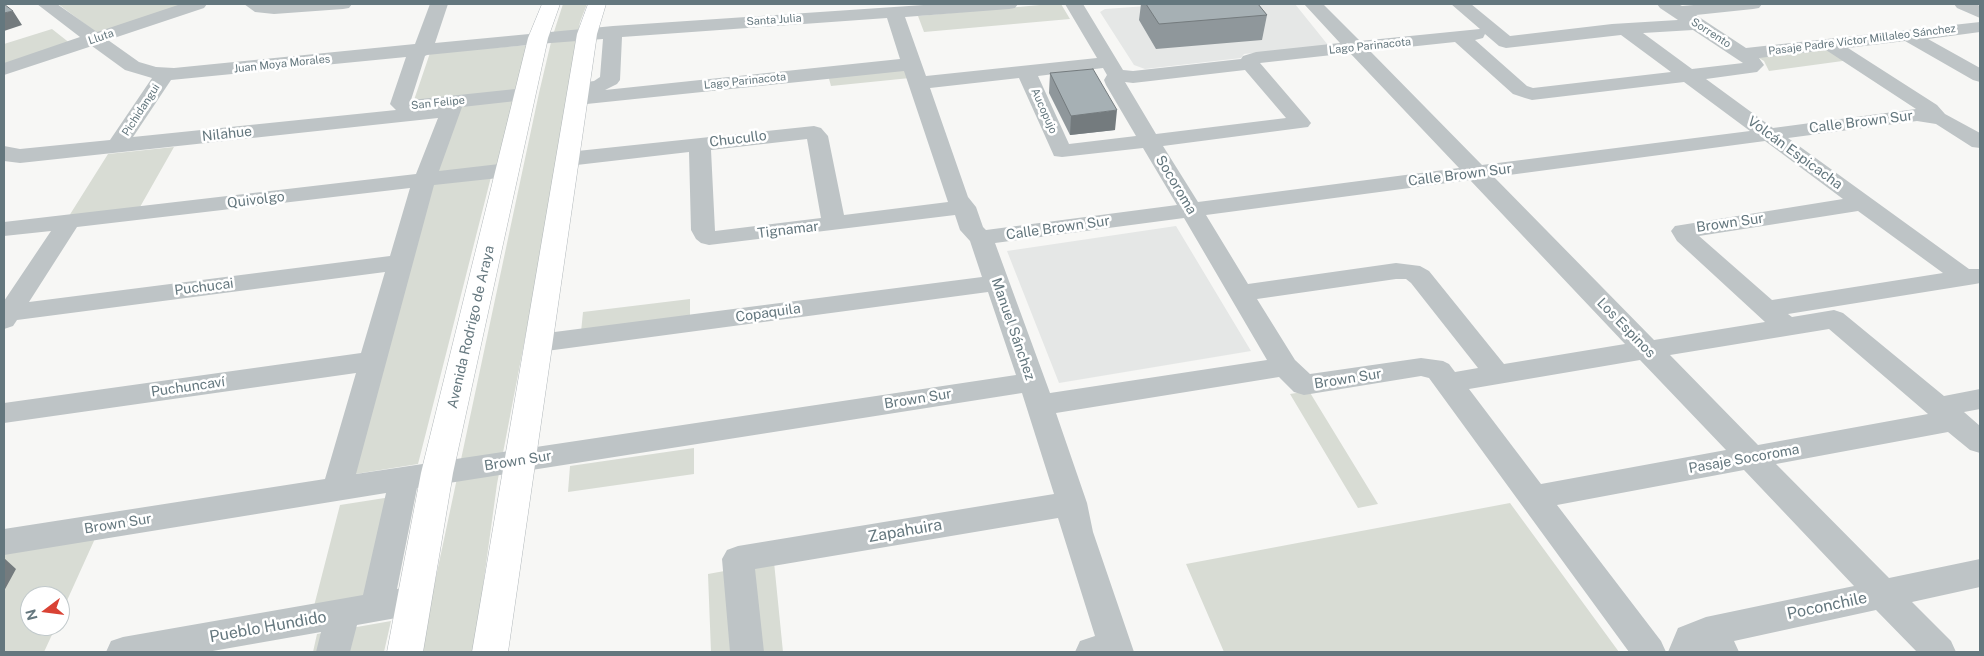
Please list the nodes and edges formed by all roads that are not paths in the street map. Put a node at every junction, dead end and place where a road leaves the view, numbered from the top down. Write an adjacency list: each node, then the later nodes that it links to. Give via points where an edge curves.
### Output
1 (46, 4): 26 (street, Juan Moya Morales)
2 (198, 4): 26 (street, Lluta)
3 (254, 4): 4 (street, via 274,10)
4 (343, 4)
5 (439, 4): 29 (street, San Felipe)
6 (551, 4): 25 (main road, Avenida Rodrigo de Araya)
7 (597, 4): 21 (main road)
8 (1009, 4): 15 (street, Santa Julia)
9 (1074, 4): 32 (street, Socoroma)
10 (1313, 4): 28 (street, Los Espinos)
11 (1460, 4): 24 (street)
12 (1753, 4): 14 (street)
13 (1963, 4): 16 (street)
14 (1672, 8): 17 (street, Sorrento)
15 (905, 9): 20 (street, Santa Julia); 35 (street, Manuel Sánchez)
16 (1980, 13)
17 (1696, 24): 19 (street, Lago Parinacota); 30 (street, Sorrento)
18 (1980, 26): 22 (street, Pasaje Padre Víctor Millaleo Sánchez)
19 (1626, 29): 24 (street, Lago Parinacota); 37 (street, Volcán Espicacha)
20 (613, 32): 21 (street, Santa Julia); 40 (street, via 610,80)
21 (587, 34): 25 (street, Santa Julia); 40 (main road)
22 (1908, 35): 27 (street, Pasaje Padre Víctor Millaleo Sánchez); 38 (street)
23 (1460, 36): 24 (street, Lago Parinacota); 28 (street, Lago Parinacota); 37 (street, Pasaje Padre Víctor Millaleo Sánchez, via 1527,93)
24 (1500, 37)
25 (538, 38): 29 (street, Juan Moya Morales); 39 (main road, Avenida Rodrigo de Araya)
26 (93, 39): 33 (street, Lluta); 36 (street, Juan Moya Morales, via 132,66)
27 (1829, 44): 30 (street, Pasaje Padre Víctor Millaleo Sánchez); 42 (street, via 1930,109)
28 (1355, 47): 31 (street, Lago Parinacota, via 1254,58); 51 (street, Los Espinos)
29 (421, 49): 36 (street, Juan Moya Morales); 41 (street, San Felipe, via 400,104 409,107)
30 (1749, 60): 37 (street, Pasaje Padre Víctor Millaleo Sánchez, via 1750,68)
31 (1250, 64): 32 (street, Lago Parinacota, via 1133,77); 44 (street, via 1301,123)
32 (1113, 68): 34 (street, Lago Parinacota); 44 (street, Socoroma, via 1116,85)
33 (4, 69)
34 (1026, 71): 35 (street, Lago Parinacota); 44 (street, Aucopujo, via 1062,151)
35 (916, 73): 40 (street, Lago Parinacota); 54 (street, Manuel Sánchez, via 957,198)
36 (165, 74): 47 (street, Pichidangui)
37 (1688, 75): 43 (street, Volcán Espicacha)
38 (1980, 76)
39 (525, 94): 41 (street, San Felipe); 50 (main road, Avenida Rodrigo de Araya)
40 (578, 94): 49 (main road)
41 (452, 106): 47 (street, Nilahue); 52 (street)
42 (1938, 118): 43 (street, Calle Brown Sur, via 1917,115); 45 (street)
43 (1769, 134): 51 (street, Calle Brown Sur); 53 (street, Volcán Espicacha)
44 (1149, 141): 55 (street, Socoroma)
45 (1980, 142)
46 (700, 144): 49 (street, Chucullo); 57 (street, Chucullo, via 814,132); 57 (street, Tignamar, via 703,230 706,236 714,239)
47 (117, 146): 48 (street, Nilahue, via 20,156)
48 (4, 152)
49 (568, 159): 67 (main road)
50 (508, 170): 52 (street, Quivolgo); 80 (main road, Avenida Rodrigo de Araya)
51 (1476, 173): 55 (street, Calle Brown Sur); 68 (street, Los Espinos)
52 (425, 180): 56 (street, Quivolgo); 60 (street)
53 (1863, 203): 61 (street, Volcán Espicacha); 64 (street, Brown Sur, via 1683,231)
54 (964, 207): 57 (street, Tignamar); 59 (street, Manuel Sánchez, via 970,225)
55 (1191, 210): 59 (street, Calle Brown Sur); 63 (street, Socoroma)
56 (68, 222): 58 (street, Quivolgo); 65 (street)
57 (834, 224)
58 (4, 229)
59 (981, 238): 62 (street, Manuel Sánchez)
60 (400, 262): 65 (street, Puchucai); 69 (street)
61 (1972, 276): 64 (street)
62 (997, 283): 67 (street, Copaquila); 73 (street, Manuel Sánchez)
63 (1241, 293): 70 (street, Socoroma); 71 (street, via 1396,271 1411,272 1420,277)
64 (1767, 309): 66 (street, Brown Sur)
65 (6, 316)
66 (1787, 327): 68 (street); 76 (street, via 1834,319)
67 (539, 343): 79 (main road)
68 (1648, 350): 71 (street); 78 (street, Los Espinos)
69 (373, 361): 75 (street, Puchuncaví); 82 (street)
70 (1285, 367): 72 (street, Brown Sur, via 1304,385 1427,366 1439,371); 73 (street, Brown Sur)
71 (1498, 375): 72 (street)
72 (1449, 383): 83 (street, Brown Sur)
73 (1036, 393): 79 (street, Brown Sur); 84 (street, Manuel Sánchez)
74 (1980, 399): 76 (street)
75 (4, 413)
76 (1946, 413): 77 (street); 78 (street, Pasaje Socoroma)
77 (1980, 442)
78 (1751, 457): 83 (street, Pasaje Socoroma); 87 (street, Los Espinos)
79 (521, 460): 80 (street, Brown Sur); 96 (main road)
80 (437, 473): 81 (street, Brown Sur); 88 (main road, Avenida Rodrigo de Araya)
81 (404, 478): 82 (street, Brown Sur); 89 (street)
82 (337, 489): 85 (street, Brown Sur)
83 (1533, 497): 98 (street, Brown Sur)
84 (1072, 503): 92 (street, Manuel Sánchez); 97 (street, Zapahuira, via 738,559)
85 (4, 542)
86 (1980, 573): 87 (street, Poconchile)
87 (1883, 594): 91 (street, Poconchile); 99 (street, Los Espinos)
88 (413, 601): 89 (street, Pueblo Hundido); 95 (main road, Avenida Rodrigo de Araya)
89 (377, 607): 90 (street, Pueblo Hundido)
90 (343, 614): 93 (street, Pueblo Hundido); 94 (street)
91 (1704, 645)
92 (1108, 651)
93 (123, 652)
94 (333, 652)
95 (405, 652)
96 (490, 652)
97 (747, 652)
98 (1649, 652)
99 (1939, 652)

